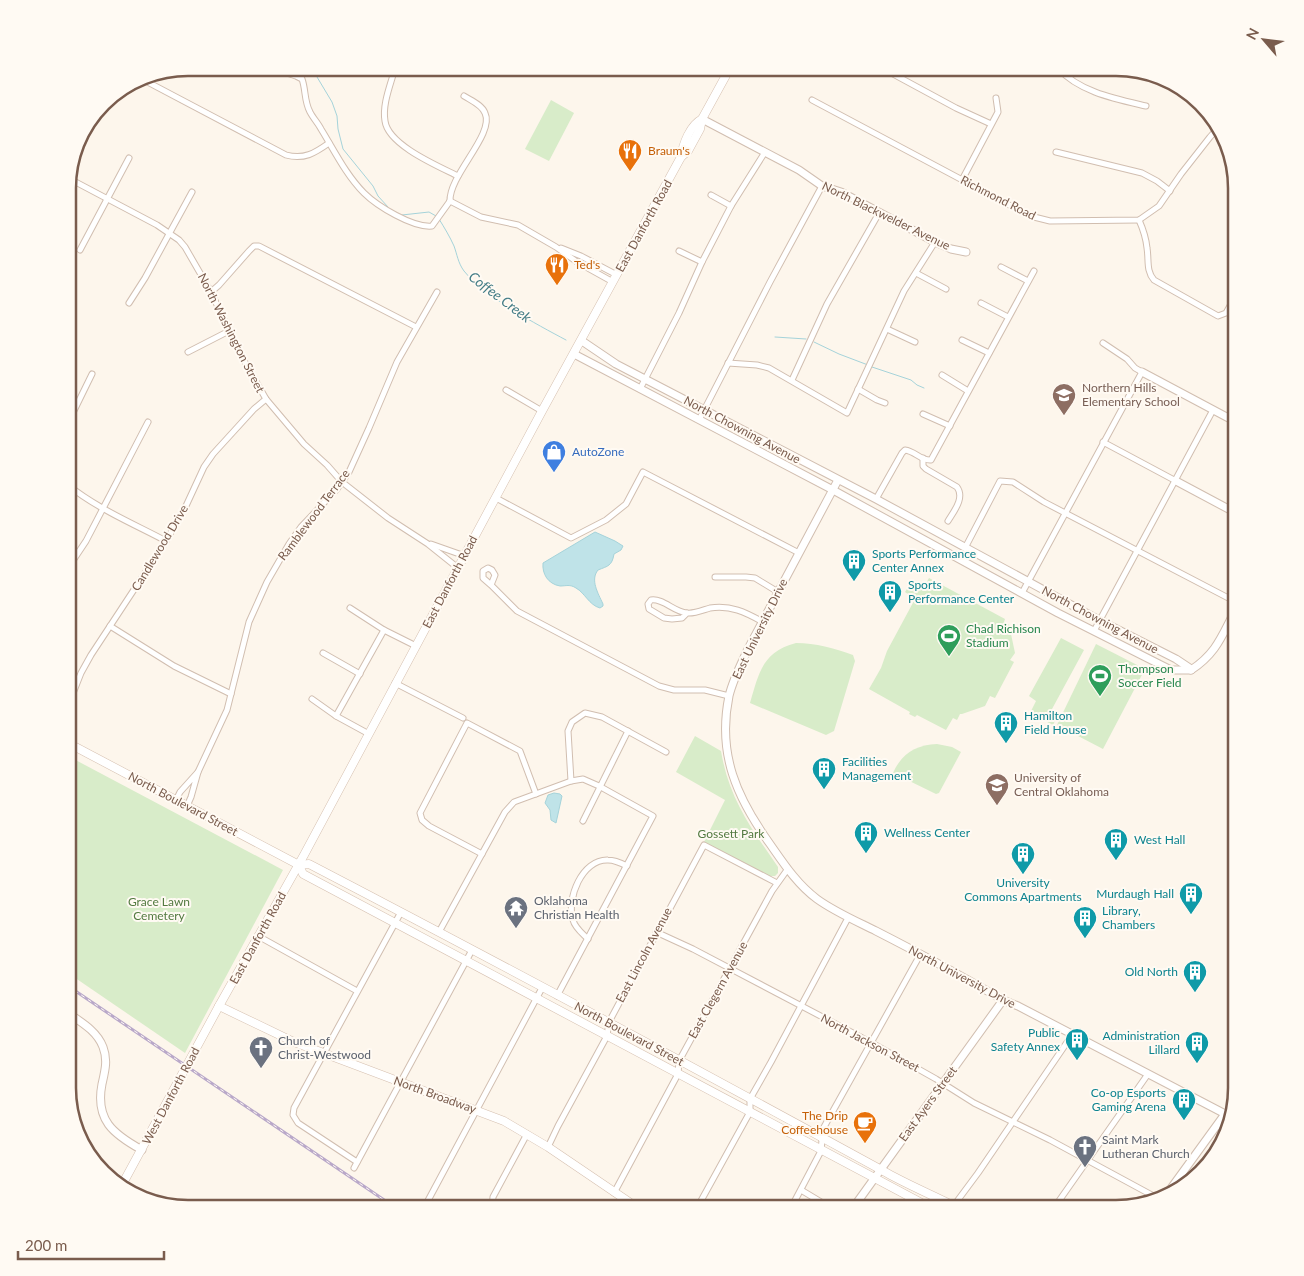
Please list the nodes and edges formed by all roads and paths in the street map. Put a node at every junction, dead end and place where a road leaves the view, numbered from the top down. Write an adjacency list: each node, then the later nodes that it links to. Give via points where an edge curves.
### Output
1 (296, 76): 14 (street, via 302,79 311,114)
2 (393, 76): 18 (street, via 384,115 389,133 409,149)
3 (726, 76): 11 (main road, East Danforth Road)
4 (897, 76): 12 (street)
5 (1068, 76): 10 (street, via 1094,91)
6 (150, 83): 14 (street, via 286,155 304,157)
7 (464, 96): 18 (street, via 486,113 486,126)
8 (996, 98): 12 (street, via 998,112)
9 (812, 100): 19 (street, Richmond Road)
10 (1146, 106)
11 (702, 119): 15 (street, North Blackwelder Avenue); 39 (main road, East Danforth Road, via 696,122 682,147 681,157)
12 (992, 124): 19 (street)
13 (1213, 133): 22 (street)
14 (329, 143): 26 (street, via 364,194 394,214 420,225 432,226)
15 (765, 152): 21 (street, North Blackwelder Avenue); 27 (street)
16 (1056, 152): 22 (street, via 1142,173)
17 (129, 158): 25 (street)
18 (458, 176): 26 (street)
19 (962, 180): 29 (street, Richmond Road, via 1038,219)
20 (76, 182): 25 (street, North Washington Street)
21 (822, 186): 28 (street, North Blackwelder Avenue, via 841,192); 58 (street)
22 (1170, 191): 29 (street, via 1160,206)
23 (192, 192): 30 (street)
24 (711, 195): 27 (street)
25 (108, 199): 30 (street, North Washington Street); 32 (street)
26 (450, 201): 39 (street, via 482,217 518,225 577,262)
27 (731, 206): 35 (street)
28 (879, 213): 31 (street, North Blackwelder Avenue); 63 (street, via 827,304)
29 (1139, 220): 46 (street, via 1144,230 1148,270 1154,280 1218,316)
30 (170, 233): 42 (street, North Washington Street, via 185,247); 44 (street)
31 (935, 242): 34 (street, North Blackwelder Avenue); 38 (street)
32 (80, 250)
33 (679, 251): 35 (street)
34 (966, 252)
35 (702, 262): 62 (street)
36 (1001, 267): 40 (street)
37 (1034, 271): 40 (street)
38 (916, 273): 41 (street); 49 (street)
39 (615, 278): 52 (main road, East Danforth Road)
40 (1028, 281): 47 (street)
41 (946, 289)
42 (211, 292): 48 (street, via 254,246 259,246); 50 (street, North Washington Street)
43 (437, 292): 48 (street, Ramblewood Terrace)
44 (129, 303)
45 (981, 303): 47 (street)
46 (1228, 309)
47 (1008, 317): 56 (street)
48 (416, 327): 83 (street, Ramblewood Terrace)
49 (887, 329): 53 (street); 65 (street)
50 (229, 331): 55 (street); 68 (street, North Washington Street)
51 (962, 340): 56 (street)
52 (582, 341): 57 (main road, East Danforth Road); 62 (street, North Chowning Avenue)
53 (915, 342)
54 (1103, 343): 59 (street)
55 (188, 352)
56 (988, 353): 67 (street)
57 (574, 354): 64 (street, North Chowning Avenue); 73 (main road, East Danforth Road)
58 (728, 364): 63 (street, via 769,368); 71 (street)
59 (1142, 372): 72 (street); 79 (street)
60 (92, 374): 70 (street)
61 (942, 375): 67 (street)
62 (645, 379): 64 (street); 71 (street, North Chowning Avenue)
63 (792, 380): 65 (street, via 846,414)
64 (640, 389): 76 (street, North Chowning Avenue)
65 (858, 389): 69 (street)
66 (506, 390): 73 (street)
67 (968, 391): 78 (street)
68 (266, 399): 83 (street, North Washington Street); 92 (street, Candlewood Drive, via 204,467)
69 (885, 403)
70 (76, 407)
71 (704, 410): 76 (street); 81 (street, North Chowning Avenue)
72 (1213, 410): 75 (street); 82 (street)
73 (542, 411): 86 (main road, East Danforth Road)
74 (923, 414): 78 (street)
75 (1228, 418)
76 (699, 420): 84 (street, North Chowning Avenue)
77 (148, 422): 88 (street)
78 (950, 426): 80 (street, via 931,460)
79 (1103, 442): 82 (street); 90 (street)
80 (923, 458): 87 (street, via 905,450); 91 (street, via 926,469 960,491 959,503)
81 (838, 480): 84 (street, East University Drive); 87 (street, North Chowning Avenue)
82 (1176, 481): 89 (street); 95 (street)
83 (342, 482): 93 (street, North Washington Street); 120 (street, Ramblewood Terrace, via 289,544 267,582 249,622)
84 (833, 490): 96 (street, East University Drive); 104 (street, North Chowning Avenue)
85 (76, 491): 88 (street)
86 (496, 498): 96 (street, via 572,538 606,520 626,504 643,472); 98 (main road, East Danforth Road)
87 (876, 499): 94 (street, North Chowning Avenue)
88 (103, 507): 92 (street); 97 (street)
89 (1228, 509)
90 (1065, 513): 94 (street, via 1013,482 1000,481); 95 (street); 101 (street)
91 (948, 521)
92 (166, 541): 111 (street, Candlewood Drive)
93 (428, 544): 98 (street, North Washington Street); 99 (street, North Washington Street)
94 (965, 548): 101 (street, North Chowning Avenue)
95 (1137, 550): 105 (street); 108 (street)
96 (799, 553): 103 (street, East University Drive)
97 (76, 556)
98 (465, 556): 99 (main road, East Danforth Road)
99 (458, 568): 114 (main road, East Danforth Road)
100 (715, 577): 103 (street, via 755,578)
101 (1028, 582): 104 (street); 108 (street, North Chowning Avenue)
102 (491, 585): 121 (street, via 517,612 658,686 674,690 705,690)
103 (778, 592): 109 (street, East University Drive)
104 (1022, 593): 113 (street, North Chowning Avenue)
105 (1228, 598)
106 (350, 608): 112 (street)
107 (686, 613): 107 (street, via 656,599 648,604 649,609 668,619 682,618); 109 (street, via 727,607)
108 (1099, 620): 113 (street); 116 (street, North Chowning Avenue)
109 (763, 622): 121 (street, East University Drive, via 736,674)
110 (1228, 623): 116 (street, via 1213,652)
111 (110, 626): 118 (street, Candlewood Drive); 120 (street, via 174,666)
112 (384, 630): 114 (street); 117 (street)
113 (1094, 631): 116 (street, North Chowning Avenue, via 1171,670)
114 (416, 646): 119 (main road, East Danforth Road)
115 (323, 653): 117 (street)
116 (1191, 670)
117 (360, 674): 123 (street)
118 (76, 682)
119 (395, 684): 124 (street); 126 (main road, East Danforth Road)
120 (231, 694): 129 (street, Ramblewood Terrace, via 227,710)
121 (729, 696): 132 (street, East University Drive, via 726,742)
122 (312, 699): 123 (street)
123 (336, 716): 126 (street)
124 (463, 718)
125 (628, 731): 128 (street); 130 (street, via 602,717 585,713 572,722 568,731); 131 (street)
126 (369, 734): 138 (main road, East Danforth Road)
127 (76, 747): 134 (main road, North Boulevard Street)
128 (666, 752)
129 (198, 772): 134 (street, Ramblewood Terrace); 135 (street, Ramblewood Terrace)
130 (571, 781): 131 (street, via 583,779); 133 (street)
131 (599, 786): 136 (street); 139 (street, via 654,816)
132 (736, 788): 140 (street, North University Drive, via 751,818)
133 (536, 794): 137 (street, via 514,802 505,812); 137 (street, via 520,751 467,723 420,813 428,826)
134 (176, 800): 135 (main road, North Boulevard Street)
135 (187, 806): 138 (main road, North Boulevard Street)
136 (583, 820)
137 (482, 854): 145 (street)
138 (299, 865): 142 (main road, North Boulevard Street, via 309,864); 144 (main road, North Boulevard Street, via 303,874); 147 (main road, East Danforth Road)
139 (627, 866): 148 (street); 148 (street, via 606,859 584,871 572,894 571,908 573,922)
140 (787, 870): 141 (street, East Clegern Avenue); 143 (street, North University Drive, via 816,898)
141 (777, 882): 146 (street, East Lincoln Avenue, via 704,845); 153 (street, East Clegern Avenue)
142 (400, 912): 144 (street); 145 (main road, North Boulevard Street)
143 (848, 918): 151 (street, North University Drive); 160 (street)
144 (395, 923): 149 (main road, North Boulevard Street); 155 (street)
145 (439, 932): 149 (main road); 150 (main road, North Boulevard Street)
146 (656, 932): 153 (street, North Jackson Street); 163 (street, East Lincoln Avenue)
147 (258, 936): 155 (street); 159 (main road, East Danforth Road)
148 (588, 939): 156 (street)
149 (441, 948): 152 (main road, North Boulevard Street)
150 (472, 950): 152 (street); 154 (main road, North Boulevard Street)
151 (920, 955): 158 (street, North University Drive); 166 (street)
152 (466, 960): 157 (main road, North Boulevard Street); 171 (street)
153 (729, 969): 160 (street, North Jackson Street); 168 (street, East Clegern Avenue)
154 (542, 988): 156 (main road, North Boulevard Street); 157 (street)
155 (357, 991): 167 (street)
156 (557, 996): 161 (main road); 163 (main road, North Boulevard Street)
157 (537, 998): 161 (main road, North Boulevard Street); 174 (street)
158 (1003, 1000): 164 (street, North University Drive); 172 (street, East Ayers Street)
159 (219, 1006): 167 (main road, North Broadway, via 264,1029); 182 (main road, West Danforth Road)
160 (800, 1007): 166 (street, North Jackson Street); 173 (street)
161 (558, 1010): 165 (main road, North Boulevard Street)
162 (76, 1018): 182 (street, via 96,1035 102,1045 106,1064 100,1098 103,1115 122,1139)
163 (609, 1022): 165 (street, East Lincoln Avenue); 168 (main road, North Boulevard Street)
164 (1072, 1035): 170 (street, North University Drive); 177 (street)
165 (607, 1036): 169 (main road, North Boulevard Street); 181 (street, East Lincoln Avenue)
166 (872, 1043): 172 (street, North Jackson Street); 180 (street)
167 (324, 1052): 171 (main road, North Broadway); 185 (street, via 293,1115 298,1123)
168 (679, 1061): 169 (street, East Clegern Avenue); 173 (main road, North Boulevard Street)
169 (678, 1074): 175 (main road, North Boulevard Street); 192 (street, East Clegern Avenue)
170 (1148, 1074): 176 (street, North University Drive); 184 (street)
171 (400, 1082): 174 (main road, North Broadway); 185 (street)
172 (942, 1083): 177 (street, North Jackson Street, via 974,1103); 187 (street, East Ayers Street)
173 (750, 1099): 175 (street); 180 (main road, North Boulevard Street)
174 (477, 1110): 179 (main road, North Broadway); 194 (street)
175 (750, 1112): 183 (main road, North Boulevard Street); 197 (street)
176 (1225, 1113)
177 (1014, 1121): 184 (street, North Jackson Street); 203 (street)
178 (1223, 1122): 190 (street)
179 (527, 1134): 181 (main road, North Broadway); 195 (street)
180 (819, 1136): 183 (street); 187 (main road, North Boulevard Street)
181 (548, 1147): 192 (main road, North Broadway)
182 (142, 1150): 189 (main road, West Danforth Road)
183 (822, 1151): 188 (main road, North Boulevard Street); 191 (street)
184 (1087, 1161): 193 (street, North Jackson Street); 204 (street)
185 (357, 1162): 186 (street)
186 (354, 1168)
187 (880, 1169): 188 (street, East Ayers Street); 202 (main road, North Boulevard Street)
188 (874, 1178): 200 (street, East Ayers Street); 201 (main road, North Boulevard Street)
189 (125, 1180)
190 (1175, 1183)
191 (801, 1190): 198 (street); 199 (street)
192 (614, 1193): 196 (main road, North Broadway)
193 (1152, 1194)
194 (428, 1200)
195 (493, 1200)
196 (625, 1200)
197 (701, 1200)
198 (795, 1200)
199 (818, 1200)
200 (859, 1200)
201 (916, 1200)
202 (939, 1200)
203 (960, 1200)
204 (1060, 1200)

